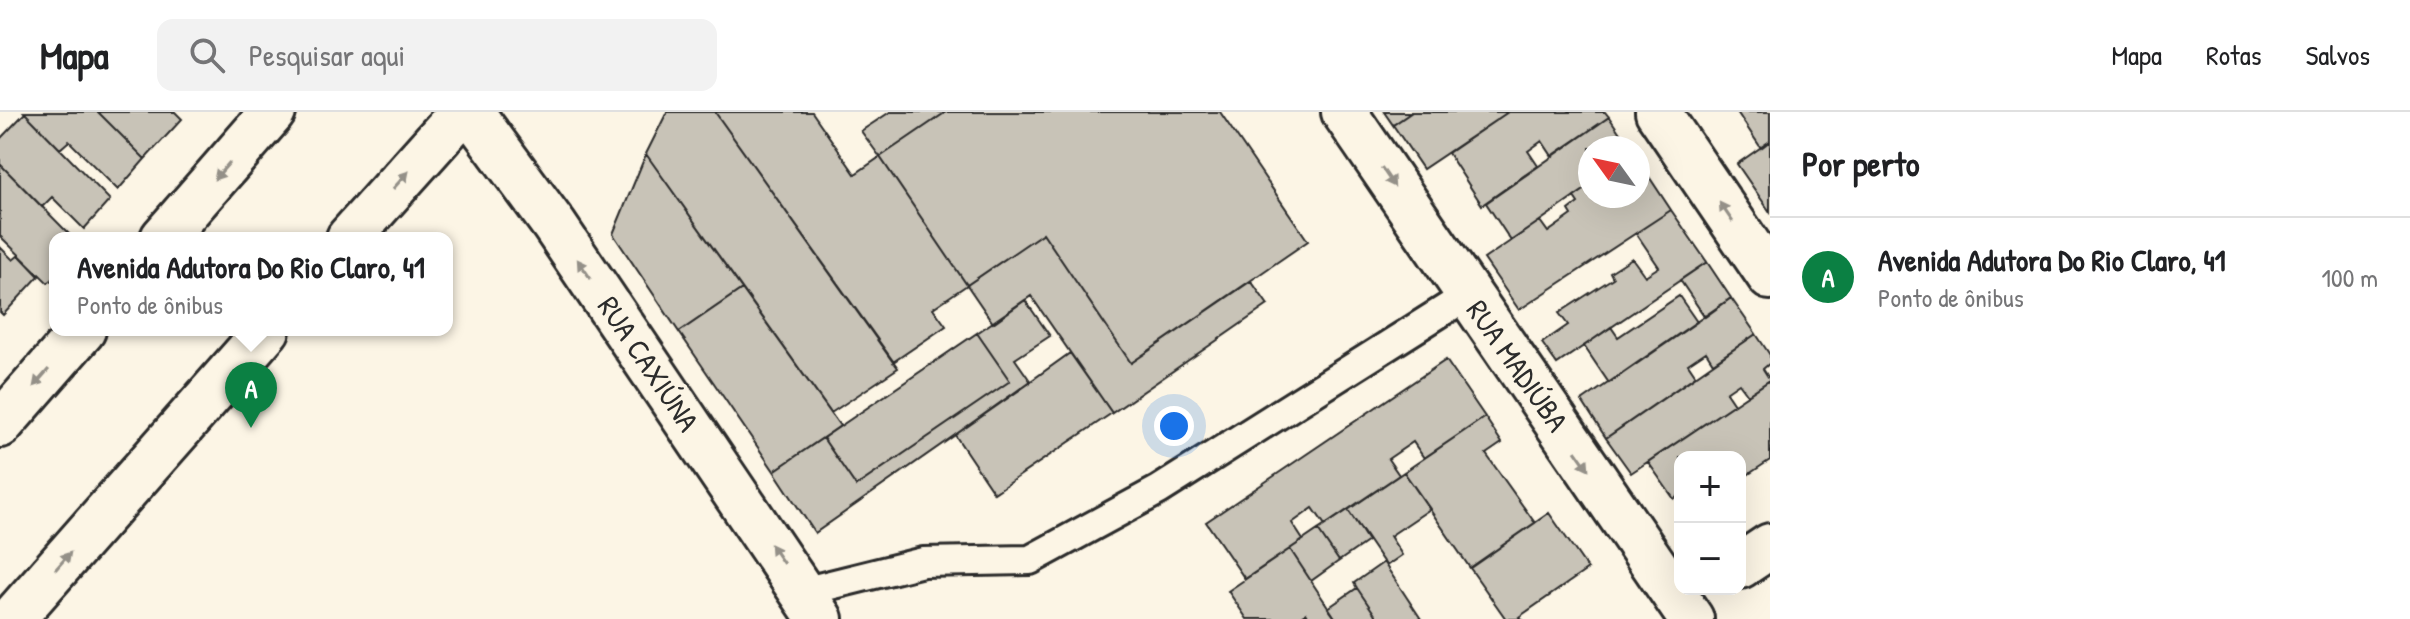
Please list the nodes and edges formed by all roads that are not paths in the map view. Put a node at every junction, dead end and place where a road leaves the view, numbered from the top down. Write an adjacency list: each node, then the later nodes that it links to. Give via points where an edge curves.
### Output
1 (273, 112): 6 (street, one-way to 6)
2 (462, 112): 7 (street, one-way to 2)
3 (471, 112): 15 (street, RUA CAXIÚNA, one-way to 3, via 554,225)
4 (1344, 112): 9 (street, RUA MADIÚBA, one-way to 9)
5 (1658, 112): 8 (street, one-way to 5)
6 (168, 232)
7 (354, 232)
8 (1770, 277)
9 (1468, 295): 15 (lane, via 1159,490 1030,560 923,562); 16 (street, RUA MADIÚBA, one-way to 16)
10 (78, 336): 12 (street, one-way to 12)
11 (262, 336): 17 (street, one-way to 11)
12 (0, 425)
13 (1770, 546): 14 (street)
14 (1746, 562)
15 (811, 606)
16 (1684, 608)
17 (12, 619)

